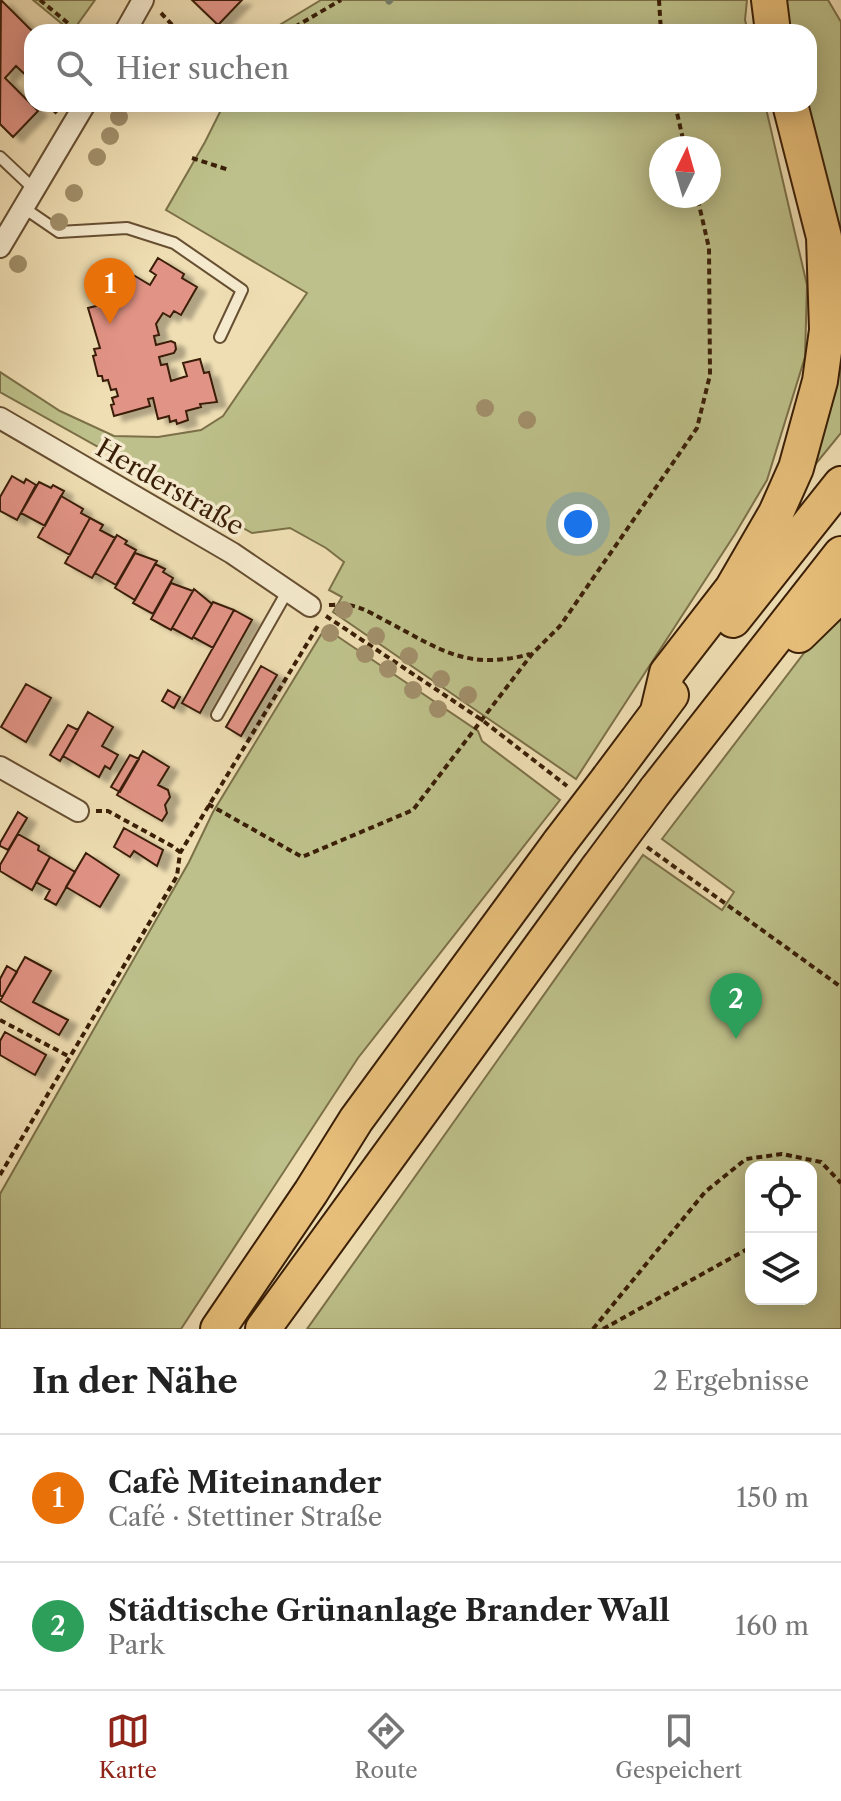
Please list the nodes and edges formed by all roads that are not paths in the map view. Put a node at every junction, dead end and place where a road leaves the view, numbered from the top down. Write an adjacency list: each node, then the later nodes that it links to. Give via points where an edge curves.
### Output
1 (769, 0): 4 (highway)
2 (145, 3): 3 (street)
3 (131, 24)
4 (772, 24)
5 (80, 112): 8 (street)
6 (792, 112): 18 (highway, via 824,237 827,330 820,381 805,441 776,513 732,589 667,673)
7 (0, 157): 8 (lane)
8 (35, 190): 9 (street)
9 (24, 208): 10 (street); 11 (lane, via 59,232 127,228 174,243 242,290)
10 (0, 247)
11 (220, 337)
12 (0, 418): 15 (street, Herderstraße)
13 (841, 484): 18 (highway)
14 (841, 554): 20 (highway)
15 (288, 590): 17 (street, Herderstraße); 19 (lane)
16 (841, 594): 20 (highway)
17 (321, 605)
18 (658, 711): 23 (highway, bridge, via 356,1120)
19 (217, 715)
20 (702, 731): 24 (highway, bridge)
21 (0, 767): 22 (street)
22 (78, 811)
23 (218, 1329)
24 (263, 1329)

